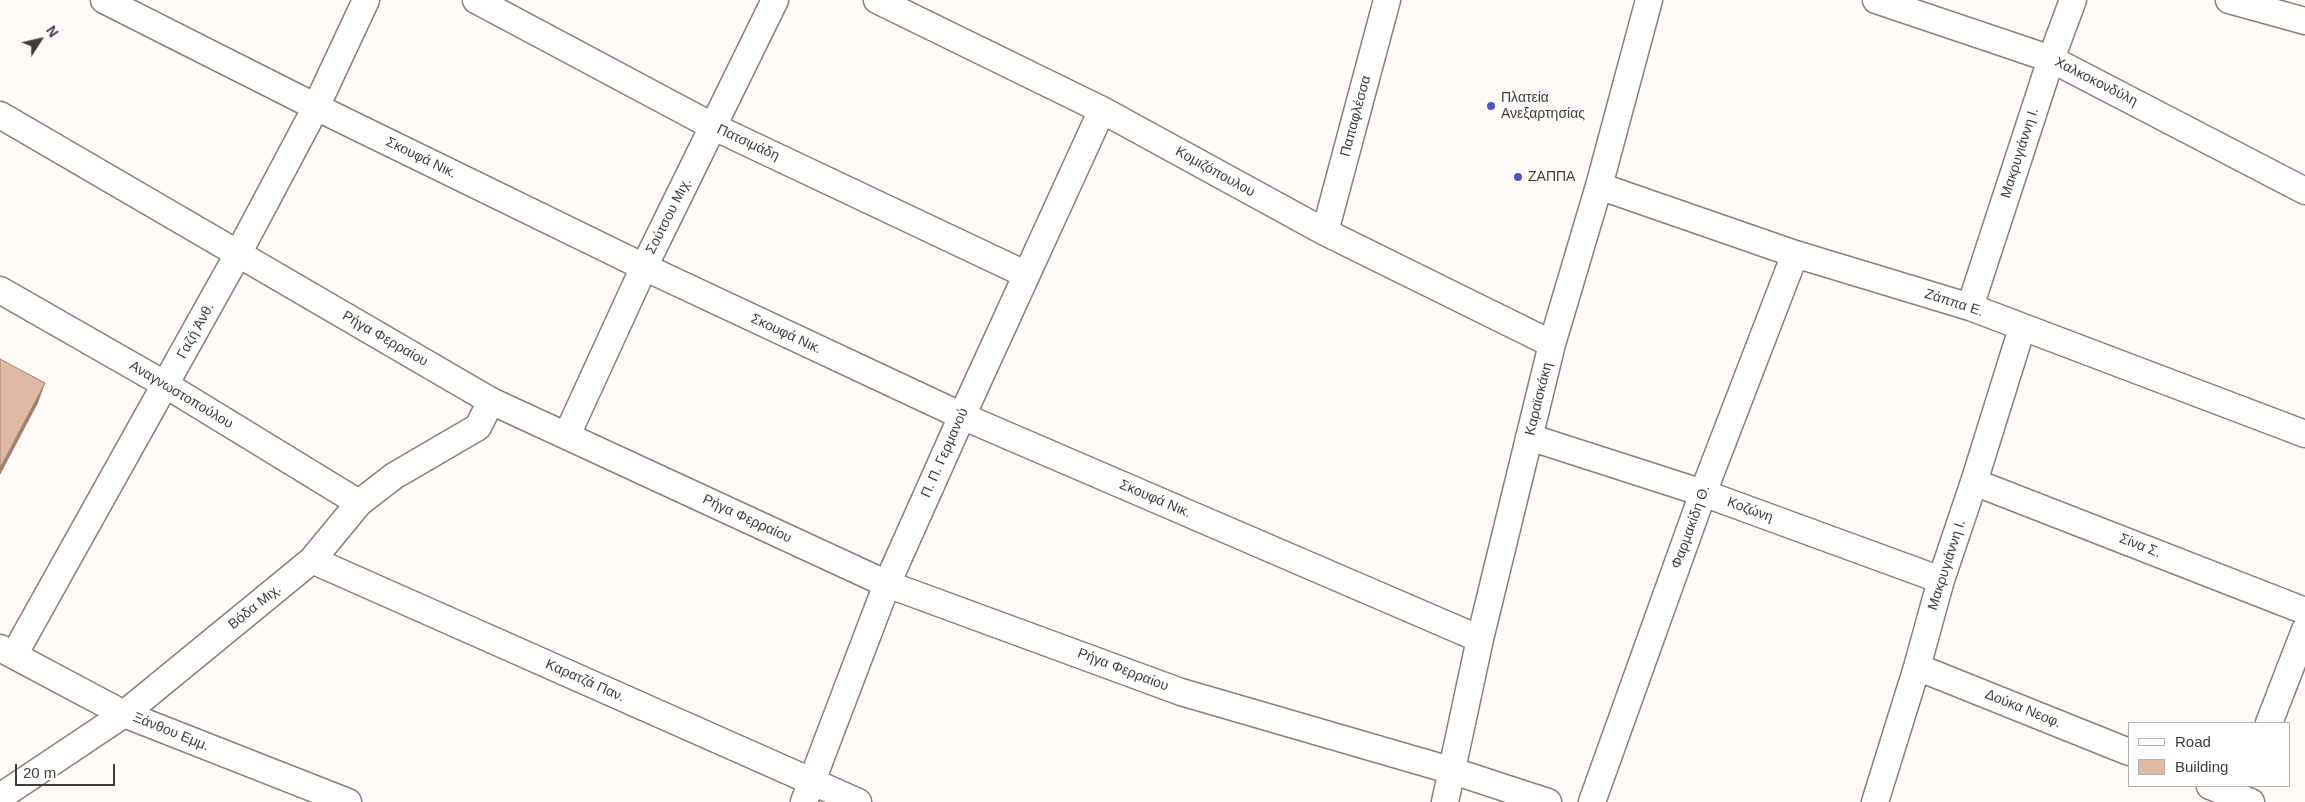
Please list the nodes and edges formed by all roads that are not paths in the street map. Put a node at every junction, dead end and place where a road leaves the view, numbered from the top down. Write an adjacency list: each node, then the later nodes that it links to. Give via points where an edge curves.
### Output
1 (104, 0): 14 (street, Σκουφά Νικ.)
2 (366, 0): 14 (street, Γαζή Άνθ.)
3 (476, 0): 17 (street, Πατσιμάδη)
4 (775, 0): 17 (street, Σούτσου Μιχ.)
5 (877, 0): 11 (street, Κομιζόπουλου)
6 (1387, 0): 20 (street, Παπαφλέσσα)
7 (1649, 0): 18 (street, Καραϊσκάκη)
8 (1876, 0): 13 (street, Χαλκοκονδύλη)
9 (2073, 0): 13 (street, Μακρυγιάννη Ι.)
10 (2229, 0): 12 (street)
11 (904, 6): 15 (street, Κομιζόπουλου)
12 (2305, 21)
13 (2051, 59): 19 (street, Χαλκοκονδύλη); 26 (street, Μακρυγιάννη Ι.)
14 (316, 107): 21 (street, Γαζή Άνθ.); 23 (street, Σκουφά Νικ.)
15 (1102, 110): 20 (street, Κομιζόπουλου); 24 (street, Π. Π. Γερμανού)
16 (0, 115): 21 (street, Ρήγα Φερραίου)
17 (714, 126): 23 (street, Σούτσου Μιχ.); 24 (street, Πατσιμάδη)
18 (1599, 186): 22 (street, Ζάππα Ε.); 28 (street, Καραϊσκάκη)
19 (2305, 191)
20 (1325, 232): 28 (street, Κομιζόπουλου)
21 (238, 254): 29 (street, Γαζή Άνθ.); 30 (street, Ρήγα Φερραίου)
22 (1795, 254): 26 (street, Ζάππα Ε.); 36 (street, Φαρμακίδη Θ.)
23 (644, 267): 31 (street, Σκουφά Νικ.); 33 (street, Σούτσου Μιχ.)
24 (1025, 274): 31 (street, Π. Π. Γερμανού)
25 (0, 290): 29 (street, Αναγνωστοπούλου)
26 (1970, 307): 27 (street, Ζάππα Ε.)
27 (2022, 328): 32 (street, Ζάππα Ε.); 35 (street, Μακρυγιάννη Ι.)
28 (1552, 344): 34 (street, Καραϊσκάκη)
29 (166, 385): 37 (street, Αναγνωστοπούλου); 44 (street, Γαζή Άνθ.)
30 (491, 401): 33 (street, Ρήγα Φερραίου); 37 (street, Βόδα Μιχ., via 478,427 394,476)
31 (962, 416): 40 (street, Π. Π. Γερμανού); 43 (street, Σκουφά Νικ.)
32 (2305, 434)
33 (567, 435): 40 (street, Ρήγα Φερραίου)
34 (1529, 437): 36 (street, Κοζώνη); 43 (street, Καραϊσκάκη)
35 (1974, 482): 39 (street, Μακρυγιάννη Ι.); 41 (street, Σίνα Σ.)
36 (1703, 493): 39 (street, Κοζώνη); 58 (street, Φαρμακίδη Θ.)
37 (359, 503): 38 (street, Βόδα Μιχ.)
38 (312, 560): 46 (street, Βόδα Μιχ.); 51 (street, Καρατζά Παν.)
39 (1941, 580): 45 (street, Μακρυγιάννη Ι.)
40 (887, 584): 49 (street, Ρήγα Φερραίου, via 1181,692); 51 (street, Π. Π. Γερμανού)
41 (2305, 611)
42 (2305, 630): 47 (street)
43 (1480, 639): 49 (street, Καραϊσκάκη)
44 (7, 651): 46 (street, Ξάνθου Εμμ.)
45 (1918, 666): 48 (street, Δούκα Νεοφ.); 59 (street, Μακρυγιάννη Ι.)
46 (124, 714): 52 (street, Βόδα Μιχ.); 54 (street, Ξάνθου Εμμ.)
47 (2269, 722)
48 (2128, 752)
49 (1453, 771): 56 (street, Καραϊσκάκη); 57 (street, Ρήγα Φερραίου)
50 (2213, 787): 53 (street)
51 (808, 792): 55 (street, Καρατζά Παν.)
52 (0, 797)
53 (2244, 797)
54 (348, 802)
55 (858, 802)
56 (1445, 802)
57 (1548, 802)
58 (1592, 802)
59 (1875, 802)

